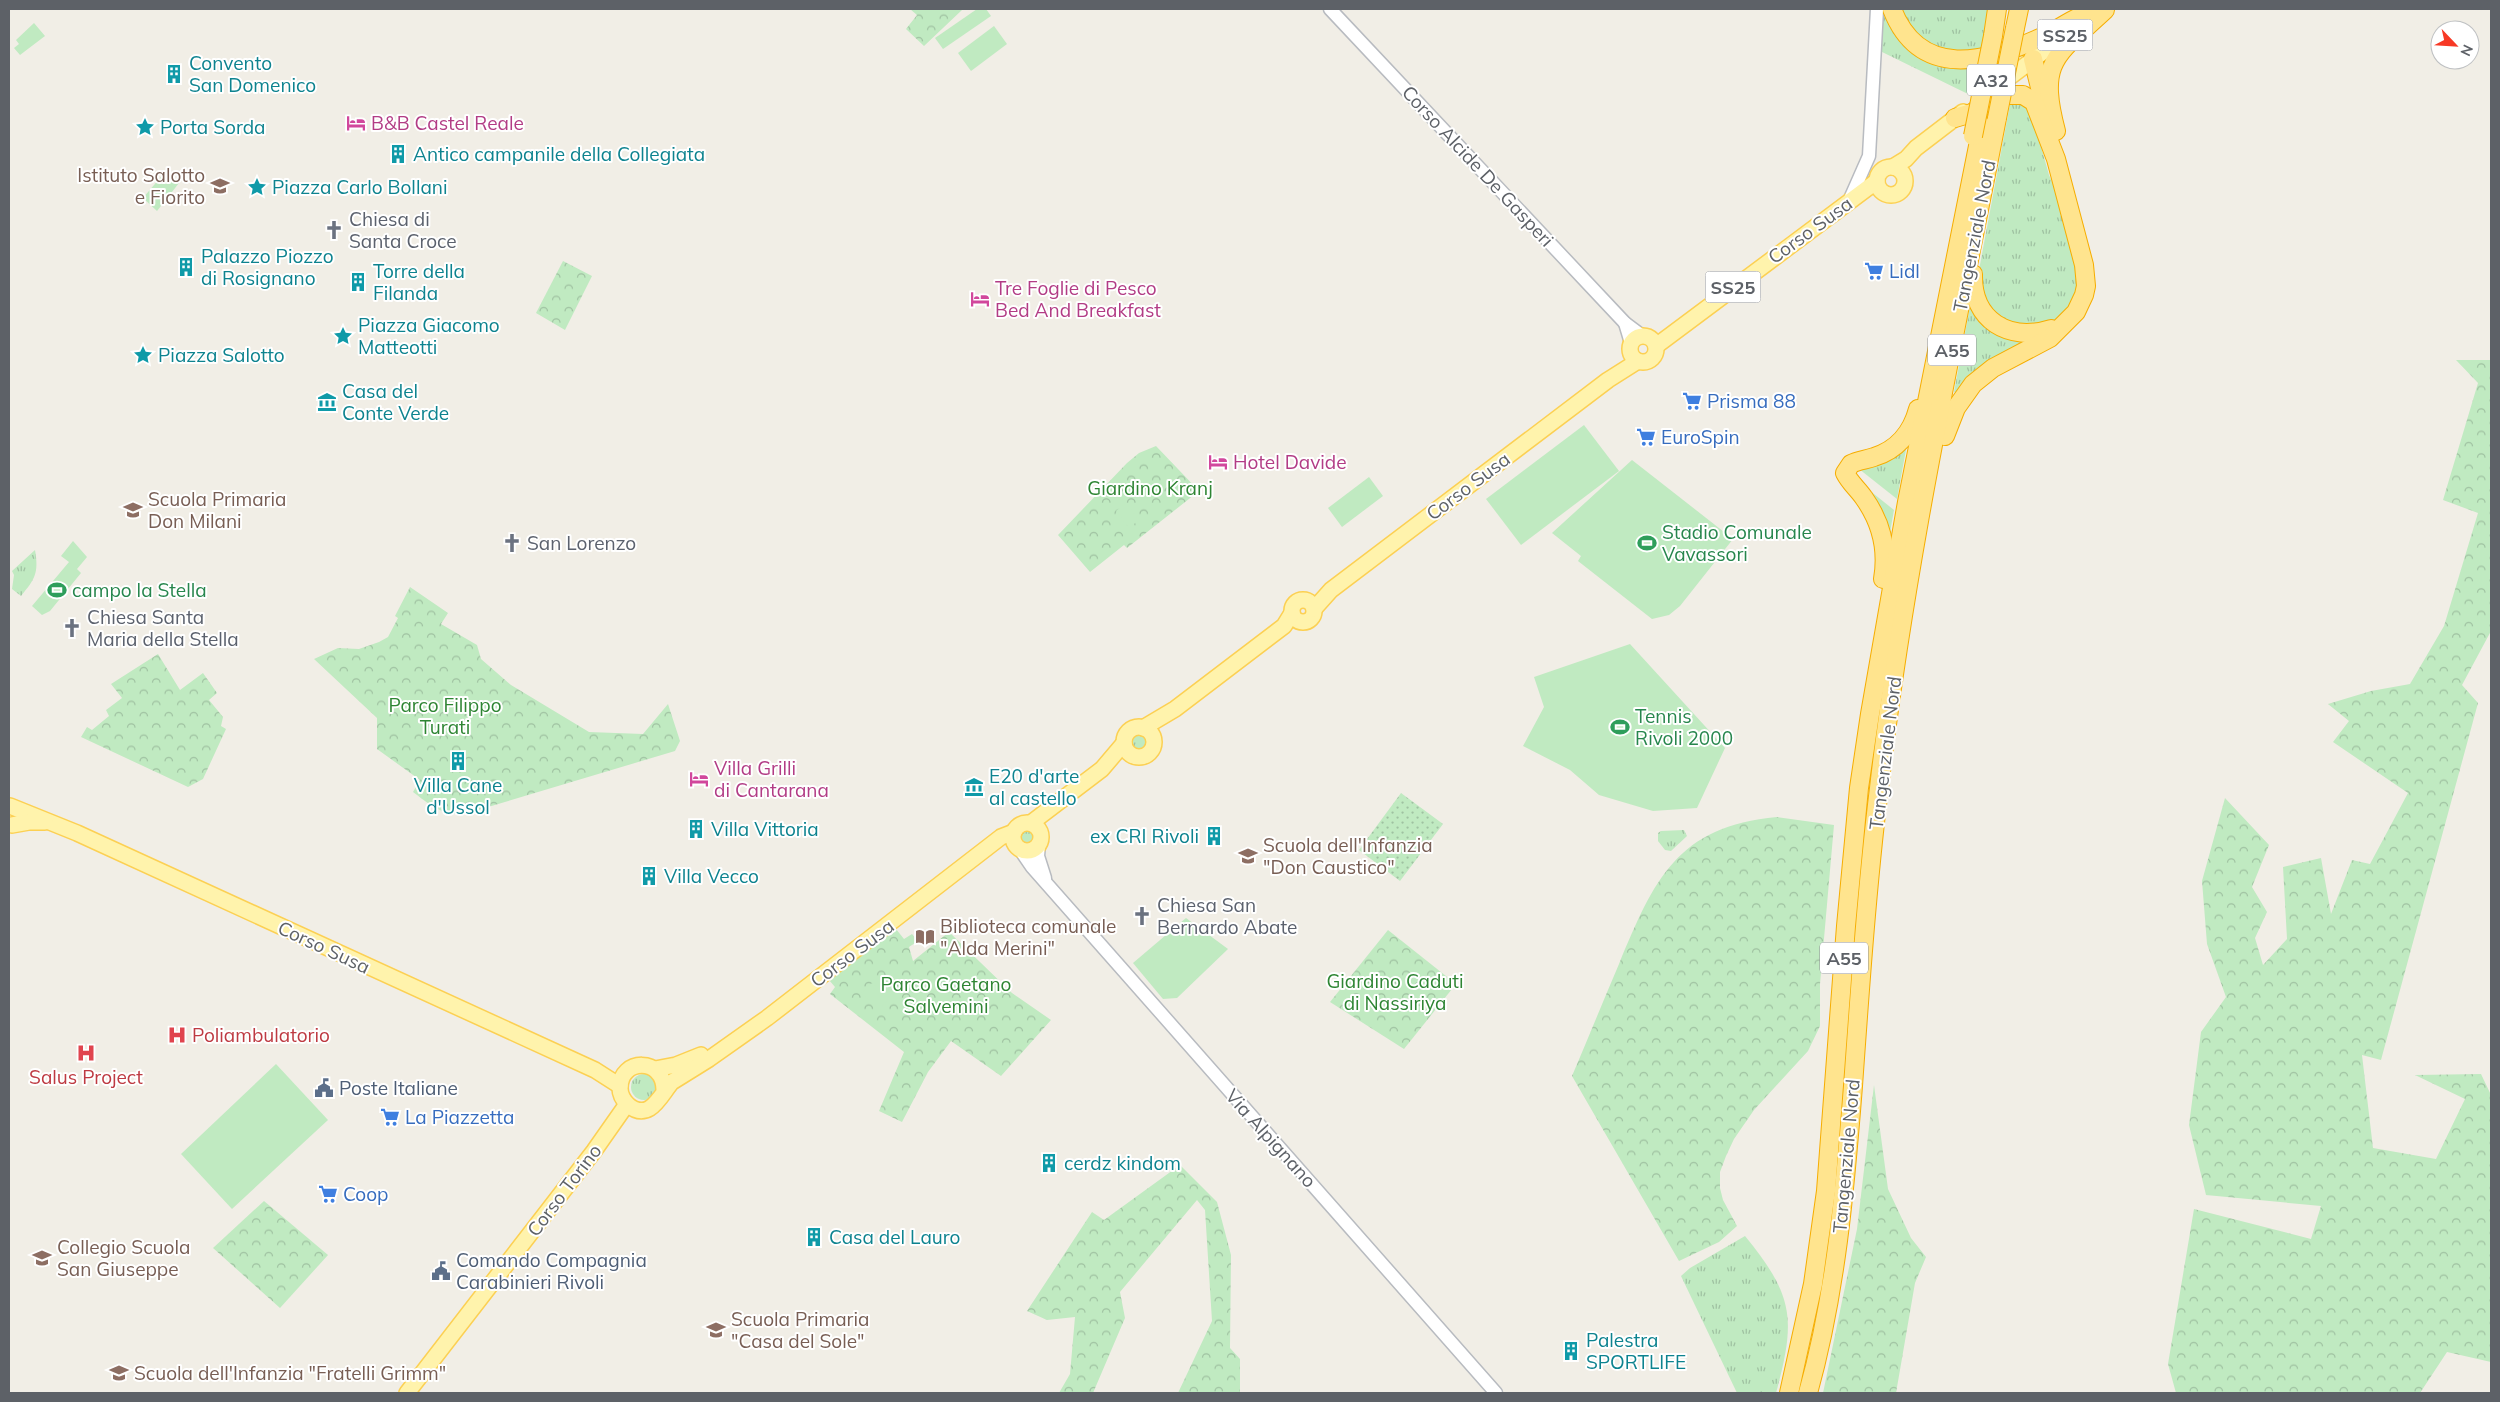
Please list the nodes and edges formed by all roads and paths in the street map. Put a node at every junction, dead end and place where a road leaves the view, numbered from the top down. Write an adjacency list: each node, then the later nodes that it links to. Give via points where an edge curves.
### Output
1 (1330, 9): 20 (street, Corso Alcide De Gasperi, via 1625,323)
2 (1877, 9): 16 (street, via 1869,156)
3 (1892, 9): 7 (highway, via 1915,43 1937,56 1961,61 1985,58 2015,48 2043,37 2082,14)
4 (1997, 9): 8 (highway)
5 (2005, 9): 8 (highway, A32)
6 (2019, 9): 8 (highway, A32)
7 (2101, 9): 9 (main road, SS25); 17 (highway, via 2058,55 2049,81 2051,111 2063,159)
8 (2003, 33): 11 (highway, A32)
9 (2033, 59): 10 (main road, SS25); 12 (highway)
10 (1955, 118): 12 (highway, via 1972,113 2000,95 2029,98 2038,110); 13 (main road, SS25, via 1916,148)
11 (1984, 127): 15 (highway, Tangenziale Nord / A55); 18 (highway, Tangenziale Nord / A55)
12 (2056, 159): 17 (highway)
13 (1901, 166): 14 (main road, SS25, via 1880,172); 14 (main road, SS25, via 1906,183 1900,193 1892,196)
14 (1879, 186): 16 (main road, Corso Susa / SS25)
15 (1983, 189): 19 (highway, via 1985,213 1973,287 1980,308 1996,324 2018,333 2036,334); 21 (highway, Tangenziale Nord / A55)
16 (1857, 196): 20 (main road, Corso Susa / SS25, via 1686,323)
17 (2072, 218): 19 (highway, via 2086,286 2076,312)
18 (1946, 302): 21 (highway, Tangenziale Nord / A55); 22 (highway, via 1931,337 1917,411 1907,433 1892,449 1851,464 1845,473 1872,509 1882,536 1884,570 1876,619)
19 (2061, 326): 21 (highway, via 2050,338 1983,375 1962,397 1950,419 1936,474)
20 (1641, 346): 23 (main road, Corso Susa / SS25, via 1608,380 1311,605 1310,620 1292,620)
21 (1918, 506): 22 (highway, Tangenziale Nord / A55, via 1904,523); 43 (highway, Tangenziale Nord / A55, via 1918,533 1879,789 1838,1240 1830,1298)
22 (1881, 648): 42 (highway, Tangenziale Nord / A55, via 1859,788 1821,1226 1805,1324)
23 (1175, 709): 24 (main road); 25 (main road)
24 (1143, 728): 25 (main road); 26 (main road, via 1132,729 1125,736)
25 (1154, 739): 27 (main road, via 1150,752 1142,757)
26 (1124, 744): 27 (main road); 28 (main road)
27 (1135, 756): 28 (main road)
28 (1102, 769): 32 (main road, via 1061,802)
29 (9, 805): 30 (main road, Corso Susa); 31 (main road, via 14,814)
30 (54, 822): 31 (main road, Corso Susa, via 29,822); 37 (main road, Corso Susa, via 595,1070)
31 (10, 827)
32 (1037, 834): 33 (main road, via 1029,850); 33 (main road, via 1022,824); 34 (street, Via Alpignano, via 1039,863)
33 (1016, 841): 34 (street, Via Alpignano, via 1025,858); 35 (main road, Corso Susa, via 1001,837 789,1001)
34 (1046, 882): 41 (street, Via Alpignano)
35 (719, 1050): 36 (main road); 38 (main road)
36 (655, 1069): 37 (main road, via 639,1065); 38 (main road, via 663,1078)
37 (623, 1079): 39 (main road, via 623,1099)
38 (664, 1090): 39 (main road, via 659,1102 652,1107 641,1110)
39 (627, 1104): 40 (main road, Corso Torino)
40 (407, 1393)
41 (1496, 1393)
42 (1789, 1393)
43 (1808, 1393)

